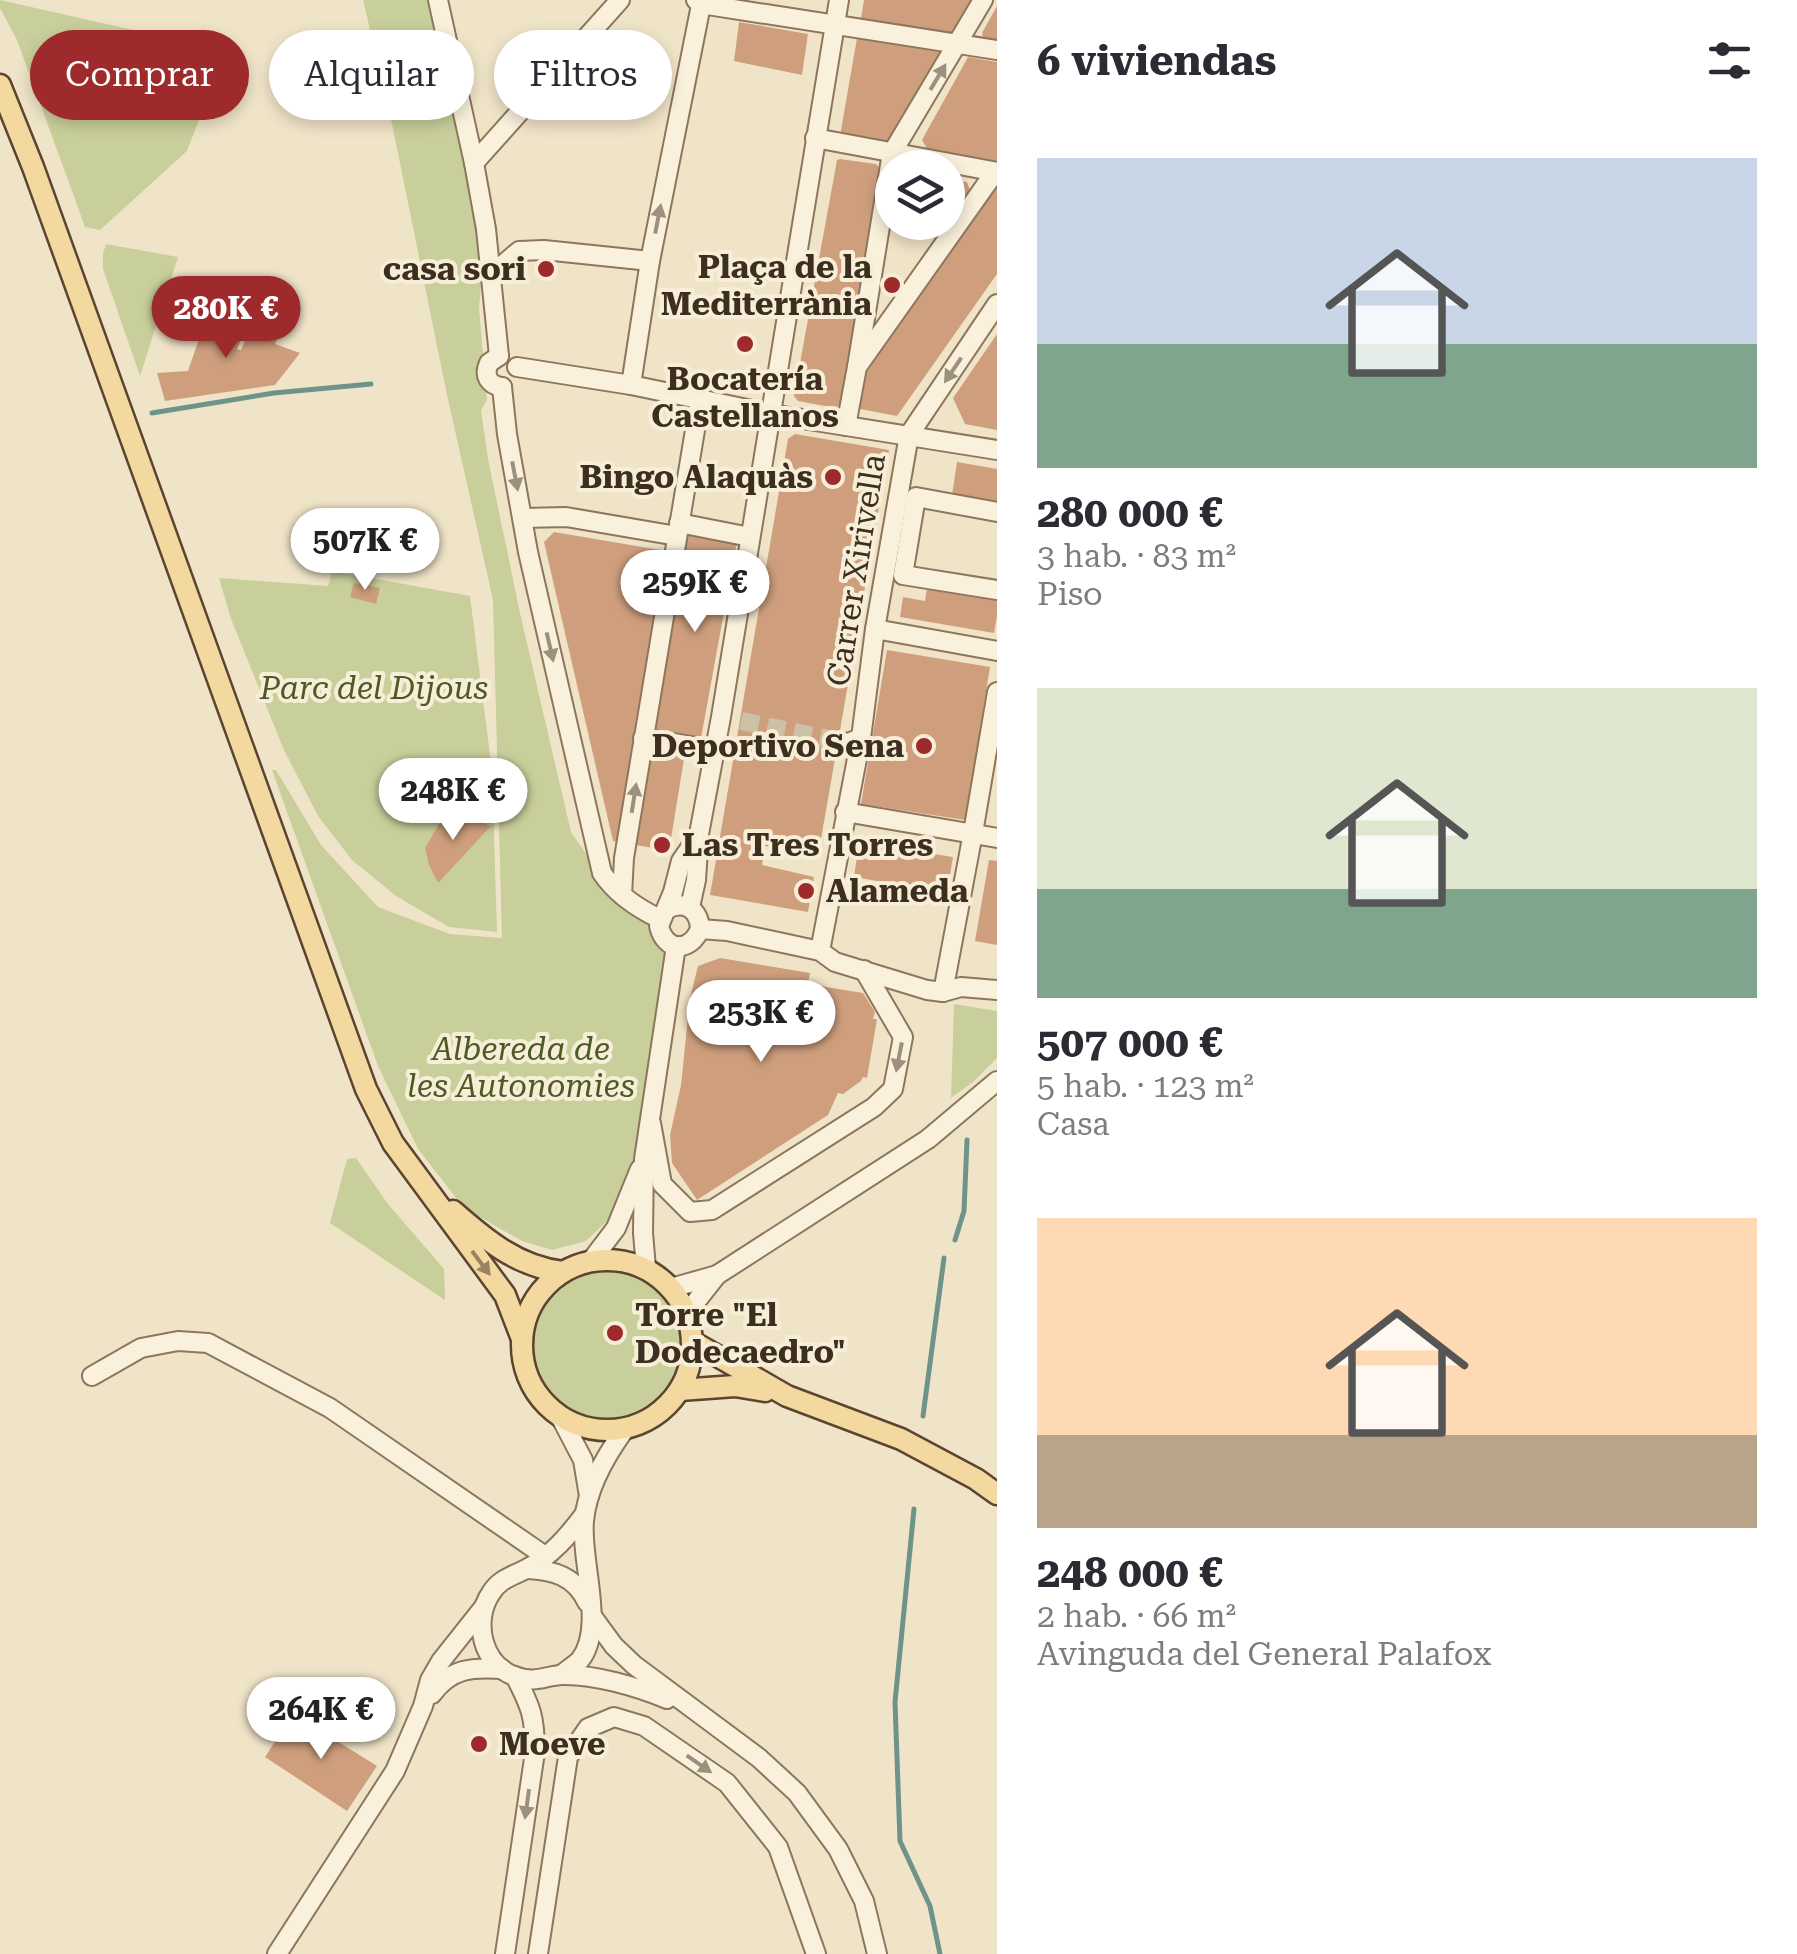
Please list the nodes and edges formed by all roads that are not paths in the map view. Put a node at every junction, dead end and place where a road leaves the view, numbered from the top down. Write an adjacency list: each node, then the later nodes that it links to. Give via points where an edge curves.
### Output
1 (438, 0): 13 (street)
2 (620, 0): 13 (street)
3 (840, 0): 6 (street)
4 (983, 0): 7 (street)
5 (700, 2): 6 (street); 17 (street, one-way to 5)
6 (835, 25): 7 (street); 10 (street)
7 (959, 43): 8 (street); 12 (street, one-way to 7)
8 (997, 50)
9 (0, 84): 62 (main road, via 366,1090 393,1143)
10 (815, 138): 11 (street); 26 (street)
11 (877, 150)
12 (894, 150)
13 (474, 163): 18 (street)
14 (965, 166): 15 (street)
15 (996, 172): 22 (street)
16 (876, 240): 22 (street)
17 (650, 261): 18 (street, via 520,252); 23 (street)
18 (491, 275): 20 (street)
19 (997, 304): 28 (street, one-way to 28)
20 (498, 356): 21 (street); 24 (street, via 486,376)
21 (517, 367): 23 (street); 24 (street, via 515,381)
22 (857, 367): 27 (street)
23 (631, 384): 25 (street)
24 (502, 387): 31 (street, one-way to 31)
25 (700, 400): 26 (street); 32 (street)
26 (771, 414): 27 (street); 33 (street)
27 (846, 426): 28 (street)
28 (908, 435): 29 (street); 35 (street, Carrer Xirivella)
29 (997, 450)
30 (997, 512): 34 (street, via 916,497 903,575)
31 (523, 518): 32 (street); 48 (street, one-way to 48)
32 (678, 529): 33 (street); 40 (street)
33 (750, 538): 38 (street)
34 (997, 590)
35 (875, 629): 36 (street); 41 (street, Carrer Xirivella)
36 (997, 651)
37 (997, 692): 45 (street)
38 (721, 717): 39 (street); 43 (street)
39 (741, 722)
40 (643, 738): 43 (street); 49 (street, one-way to 40)
41 (861, 738): 42 (street); 44 (street, Carrer Xirivella)
42 (838, 741)
43 (715, 750): 46 (street)
44 (845, 812): 45 (street); 55 (street, Carrer Xirivella)
45 (974, 832): 47 (street); 58 (street)
46 (699, 834): 51 (street); 52 (street, via 681,861)
47 (997, 838)
48 (597, 853): 49 (street); 50 (street, via 602,873)
49 (625, 854): 50 (street)
50 (622, 894): 52 (street, via 641,910)
51 (690, 907): 52 (street, via 676,905); 53 (street)
52 (663, 914): 54 (street, via 663,938)
53 (700, 929): 54 (street, via 691,943); 55 (street)
54 (676, 946): 60 (street)
55 (820, 951): 56 (street)
56 (864, 970): 58 (street); 60 (street, one-way to 60, via 903,1037 893,1089 874,1107 712,1210 690,1212 662,1184)
57 (997, 990): 58 (street)
58 (943, 992)
59 (997, 1081): 66 (street, via 928,1139)
60 (651, 1123): 61 (street)
61 (644, 1159): 63 (street, via 616,1228); 64 (street)
62 (431, 1193): 65 (main road, via 490,1244 527,1264); 69 (main road, one-way to 69, via 505,1295)
63 (591, 1261): 64 (main road); 65 (main road)
64 (646, 1268): 67 (main road)
65 (563, 1272): 69 (main road, via 542,1289)
66 (716, 1275): 67 (street); 68 (street)
67 (671, 1288): 68 (main road)
68 (687, 1313): 70 (main road)
69 (522, 1338): 74 (main road, via 529,1381)
70 (693, 1342): 72 (main road); 73 (main road)
71 (92, 1376): 79 (street, via 141,1348 208,1343 330,1408)
72 (680, 1390): 73 (main road, via 735,1386); 75 (main road, via 657,1415)
73 (787, 1396): 76 (main road, via 901,1439)
74 (561, 1418): 75 (main road, via 592,1430); 77 (street, via 583,1460)
75 (626, 1429): 77 (street)
76 (997, 1494)
77 (590, 1496): 78 (street)
78 (584, 1516): 79 (street); 82 (street)
79 (545, 1556): 80 (street)
80 (527, 1569): 81 (street, via 492,1590); 82 (street, via 568,1578)
81 (483, 1608): 83 (street, via 487,1652); 85 (street, via 430,1680)
82 (591, 1614): 84 (street, via 580,1660); 86 (street, via 634,1666)
83 (508, 1673): 84 (street, via 538,1680); 85 (street, via 458,1672 442,1680); 88 (street, one-way to 88, via 530,1706 535,1752)
84 (561, 1675): 86 (street, via 635,1687)
85 (423, 1706): 87 (street, via 395,1772)
86 (695, 1712): 91 (street, via 797,1793 838,1849 864,1901)
87 (277, 1954)
88 (505, 1954)
89 (538, 1954): 90 (street, one-way to 90, via 568,1757 588,1728 614,1718 644,1726 727,1783 778,1848)
90 (816, 1954)
91 (877, 1954)

